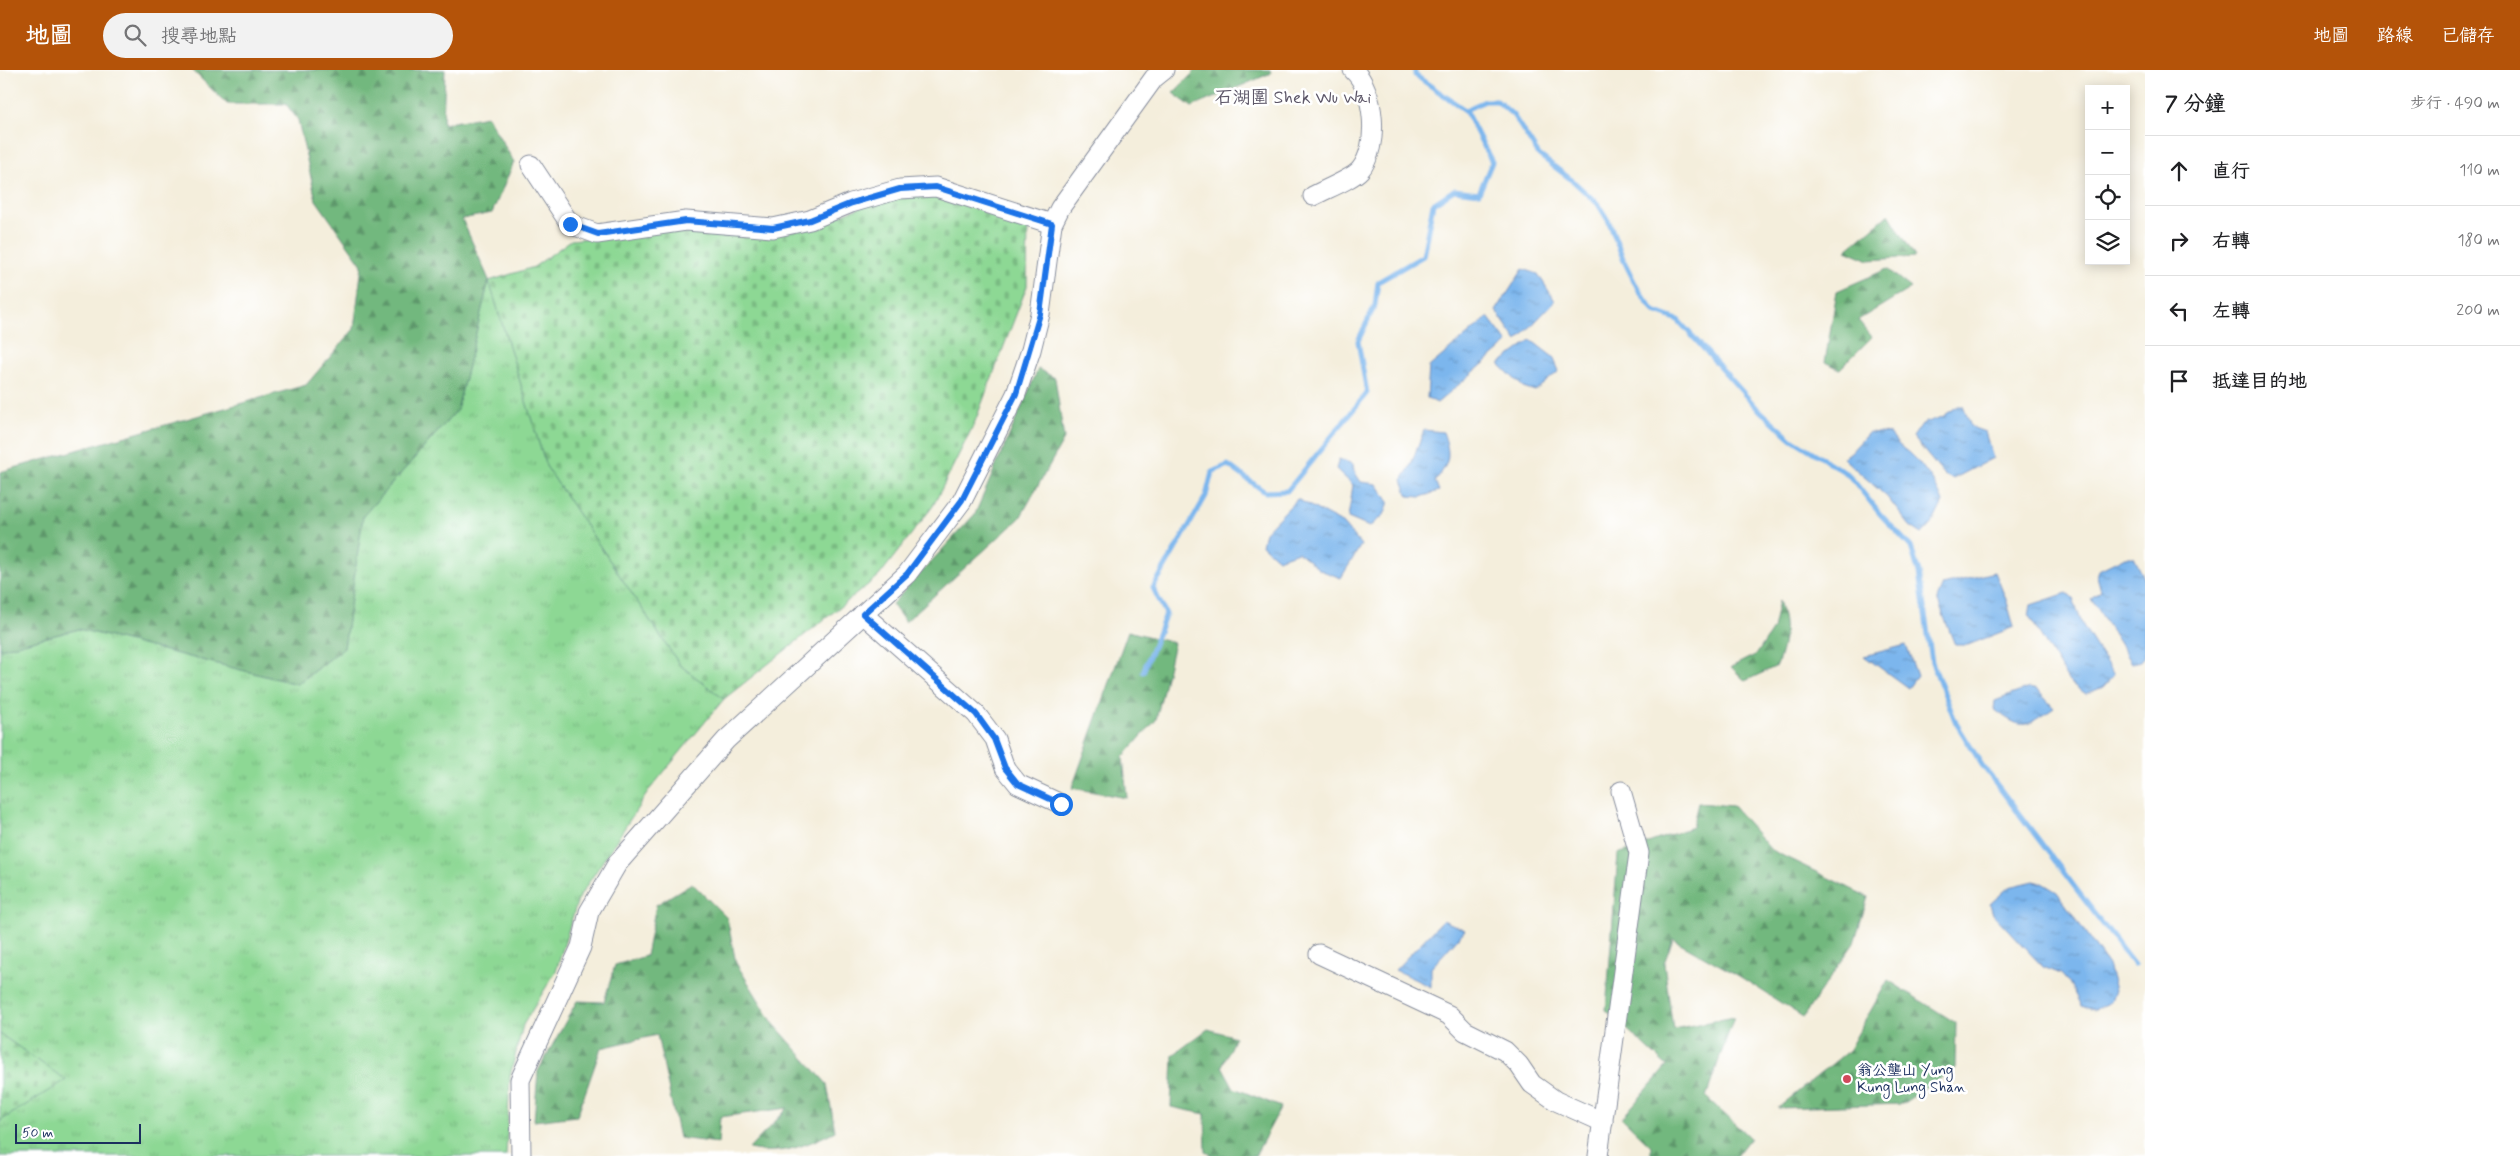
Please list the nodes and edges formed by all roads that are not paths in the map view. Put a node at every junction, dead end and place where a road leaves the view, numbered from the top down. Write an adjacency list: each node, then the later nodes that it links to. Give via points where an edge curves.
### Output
1 (1164, 70): 5 (street, via 1154,78)
2 (1353, 70): 4 (street, via 1362,78 1369,96 1372,118 1370,150 1359,171)
3 (531, 165): 5 (street, via 570,224 598,234 686,221 773,228 810,220 900,189 936,187)
4 (1313, 196)
5 (1052, 224): 6 (street, via 1040,314 1016,394 962,500 907,574)
6 (863, 614): 8 (street, via 976,714 994,739 1005,768 1018,784); 11 (street, via 726,740 617,864 589,912 581,947 520,1080)
7 (1622, 792): 10 (street, via 1639,853)
8 (1061, 804)
9 (1319, 954): 10 (street, via 1449,1015 1465,1031 1505,1050 1532,1084 1556,1101)
10 (1602, 1122): 12 (street)
11 (521, 1156)
12 (1598, 1156)

